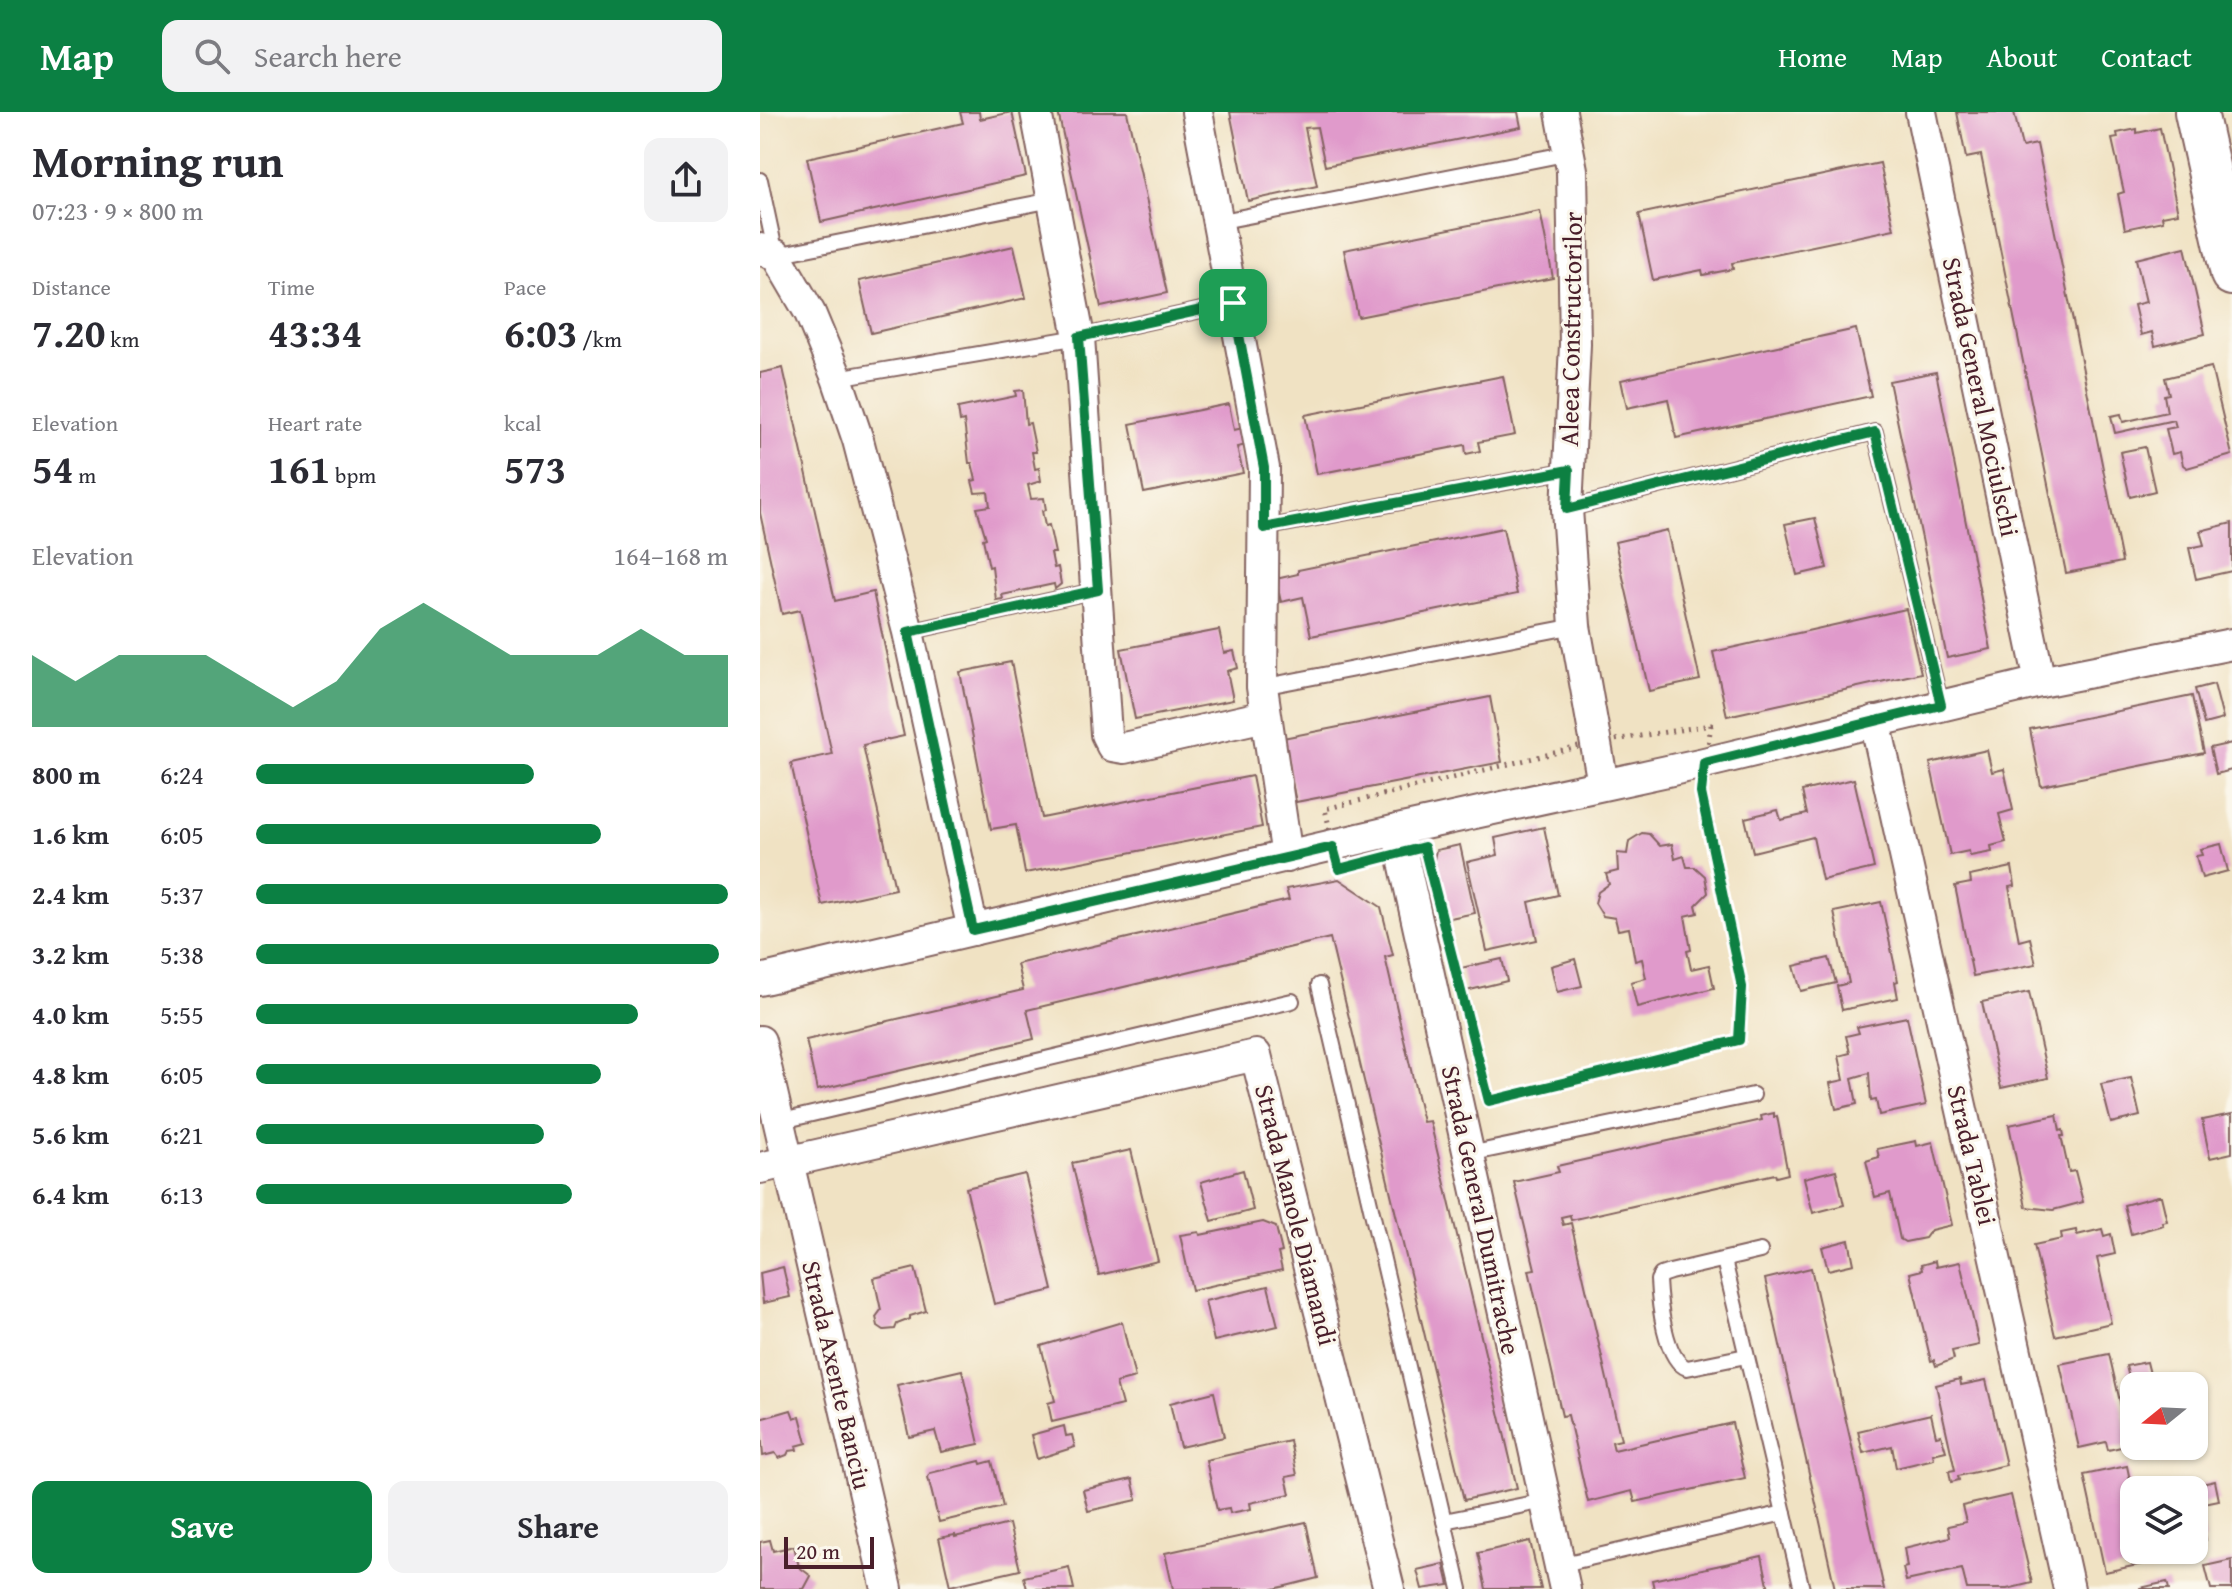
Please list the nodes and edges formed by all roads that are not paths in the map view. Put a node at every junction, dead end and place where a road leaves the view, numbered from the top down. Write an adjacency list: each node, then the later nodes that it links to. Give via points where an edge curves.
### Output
1 (1036, 112): 8 (street)
2 (1197, 112): 9 (street)
3 (1561, 112): 6 (street, Aleea Constructorilor)
4 (1921, 112): 22 (street, Strada General Mociulschi)
5 (2196, 112): 11 (main road)
6 (1570, 153): 9 (lane); 15 (street, Aleea Constructorilor, via 1575,344)
7 (760, 180): 10 (lane)
8 (1052, 200): 10 (lane); 13 (street)
9 (1217, 222): 12 (street)
10 (768, 252): 14 (street, via 810,313)
11 (2232, 274)
12 (1233, 303): 13 (lane); 17 (street, via 1264,468)
13 (1079, 337): 14 (lane); 18 (street)
14 (837, 378): 20 (street)
15 (1569, 470): 16 (street, Aleea Constructorilor); 17 (lane)
16 (1567, 509): 19 (street, Aleea Constructorilor); 24 (lane, via 1875,432)
17 (1264, 528): 23 (street)
18 (1098, 590): 20 (lane); 23 (street, via 1106,734 1112,746 1124,748)
19 (1575, 626): 23 (lane); 26 (street, Aleea Constructorilor)
20 (908, 632): 29 (street)
21 (2232, 644): 22 (street)
22 (2040, 682): 24 (street)
23 (1263, 701): 28 (street)
24 (1941, 705): 25 (street)
25 (1875, 721): 26 (street); 49 (street, Strada Tablei)
26 (1603, 784): 27 (street)
27 (1400, 842): 28 (street); 36 (street, Strada General Dumitrache)
28 (1287, 857): 29 (street)
29 (973, 930): 30 (street)
30 (760, 980)
31 (1319, 985): 43 (lane)
32 (1292, 1001): 35 (lane)
33 (760, 1041): 35 (street, Strada Axente Banciu)
34 (1753, 1095): 36 (lane)
35 (778, 1122): 37 (street, Strada Axente Banciu)
36 (1469, 1154): 41 (street, Strada General Dumitrache)
37 (773, 1165): 45 (street, Strada Axente Banciu); 46 (street, Strada Manole Diamandi, via 1256,1055)
38 (1760, 1251): 39 (lane)
39 (1724, 1260): 40 (lane); 40 (lane, via 1670,1272 1658,1280 1671,1354 1687,1368)
40 (1746, 1356): 42 (lane)
41 (1545, 1501): 43 (lane); 44 (street, Strada General Dumitrache)
42 (1784, 1513): 44 (lane); 48 (lane)
43 (1444, 1521): 47 (lane)
44 (1562, 1577)
45 (887, 1589)
46 (1389, 1589)
47 (1460, 1589)
48 (1802, 1589)
49 (2069, 1589)

